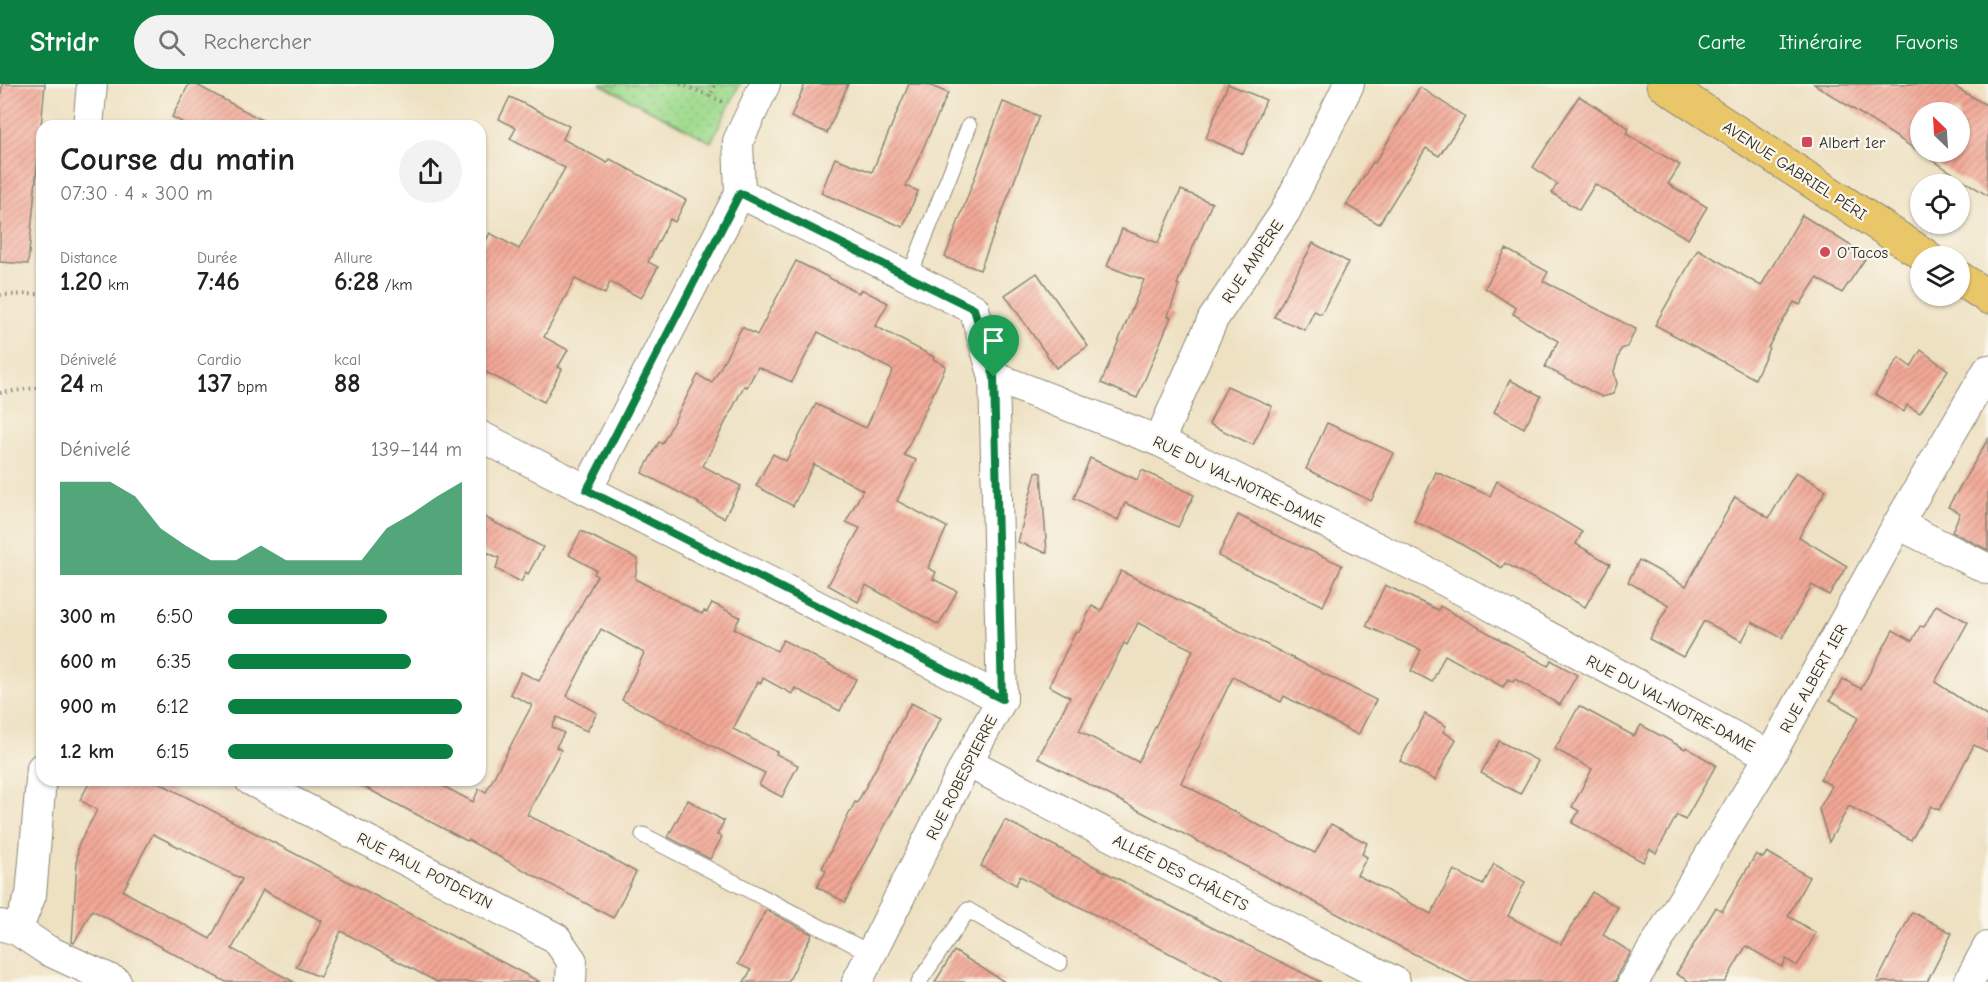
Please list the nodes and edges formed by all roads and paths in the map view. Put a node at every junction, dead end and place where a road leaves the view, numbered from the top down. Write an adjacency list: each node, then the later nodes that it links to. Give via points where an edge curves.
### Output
1 (92, 84): 7 (street)
2 (680, 84): 3 (path, via 710,96)
3 (716, 84)
4 (765, 84): 9 (street, via 738,141)
5 (1349, 84): 21 (street, RUE AMPÈRE, via 1285,212 1213,319)
6 (1663, 84): 10 (main road, AVENUE GABRIEL PÉRI)
7 (89, 120)
8 (969, 126): 11 (lane)
9 (740, 193): 11 (street); 22 (street)
10 (1911, 246)
11 (909, 277): 17 (street, via 974,309)
12 (1970, 285): 15 (main road)
13 (36, 294): 14 (path)
14 (0, 295)
15 (1988, 297)
16 (1988, 370): 23 (street, RUE ALBERT 1ER)
17 (994, 377): 21 (street, RUE DU VAL-NOTRE-DAME); 25 (street, RUE ROBESPIERRE)
18 (36, 388): 19 (path)
19 (0, 393)
20 (486, 439): 22 (street)
21 (1159, 441): 26 (street, RUE DU VAL-NOTRE-DAME, via 1445,581)
22 (587, 490): 25 (street)
23 (1898, 524): 24 (street); 26 (street, RUE ALBERT 1ER)
24 (1988, 569)
25 (1002, 699): 27 (street, RUE ROBESPIERRE)
26 (1770, 756): 40 (street, RUE ALBERT 1ER)
27 (967, 762): 33 (street, RUE ROBESPIERRE); 39 (street, ALLÉE DES CHÂLETS)
28 (40, 786): 31 (street, via 31,895)
29 (262, 786): 36 (street, RUE PAUL POTDEVIN, via 556,938 572,961)
30 (643, 835): 33 (lane)
31 (9, 928): 35 (street)
32 (1988, 947): 41 (street)
33 (872, 954): 37 (street, RUE ROBESPIERRE)
34 (1060, 963): 38 (lane, via 968,909)
35 (116, 982)
36 (571, 982)
37 (857, 982)
38 (919, 982)
39 (1395, 982)
40 (1633, 982)
41 (1969, 982)

